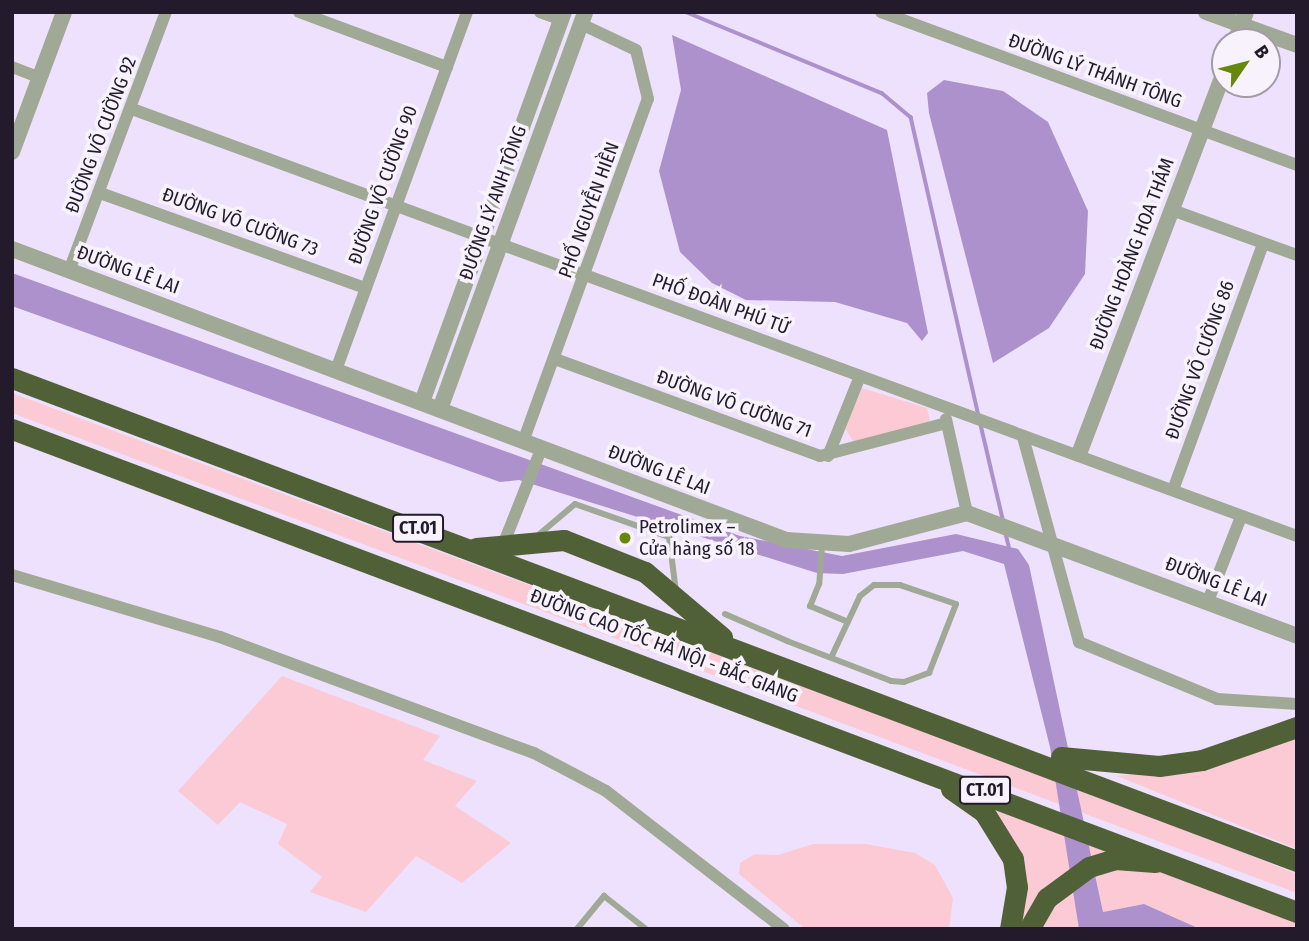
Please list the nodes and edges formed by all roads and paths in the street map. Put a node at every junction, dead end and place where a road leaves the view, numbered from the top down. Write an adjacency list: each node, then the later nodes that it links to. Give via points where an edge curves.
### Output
1 (64, 12): 15 (street)
2 (166, 12): 17 (street, ĐƯỜNG VÕ CƯỜNG 92)
3 (299, 12): 14 (street)
4 (467, 12): 14 (street, ĐƯỜNG VÕ CƯỜNG 90)
5 (540, 12): 8 (street)
6 (881, 12): 9 (street, ĐƯỜNG LÝ THÁNH TÔNG)
7 (1206, 12): 11 (street)
8 (563, 16): 18 (street, ĐƯỜNG LÝ ANH TÔNG)
9 (907, 17): 20 (street, ĐƯỜNG LÝ THÁNH TÔNG)
10 (583, 18): 19 (street, ĐƯỜNG LÝ ANH TÔNG); 32 (street, PHỐ NGUYỄN HIỀN, via 636,50 649,94)
11 (1244, 19): 12 (street)
12 (1297, 45)
13 (12, 67): 15 (street)
14 (447, 67): 24 (street, ĐƯỜNG VÕ CƯỜNG 90)
15 (40, 78): 21 (street)
16 (1214, 98): 20 (street, ĐƯỜNG HOÀNG HOA THÁM)
17 (132, 109): 23 (street, ĐƯỜNG VÕ CƯỜNG 92); 24 (street, PHỐ ĐOÀN PHÚ TỨ)
18 (528, 120): 19 (street); 26 (street, ĐƯỜNG LÝ ANH TÔNG)
19 (544, 126): 28 (street, ĐƯỜNG LÝ ANH TÔNG)
20 (1202, 130): 22 (street, ĐƯỜNG LÝ THÁNH TÔNG); 25 (street, ĐƯỜNG HOÀNG HOA THÁM)
21 (12, 152)
22 (1297, 165)
23 (100, 192): 31 (street, ĐƯỜNG VÕ CƯỜNG 92); 33 (street, ĐƯỜNG VÕ CƯỜNG 73)
24 (396, 206): 26 (street, PHỐ ĐOÀN PHÚ TỨ); 33 (street, ĐƯỜNG VÕ CƯỜNG 90)
25 (1172, 210): 27 (street); 47 (street, ĐƯỜNG HOÀNG HOA THÁM)
26 (483, 240): 28 (street, PHỐ ĐOÀN PHÚ TỨ); 38 (street, ĐƯỜNG LÝ ANH TÔNG)
27 (1263, 244): 30 (street); 50 (street, ĐƯỜNG VÕ CƯỜNG 86)
28 (500, 246): 32 (street, PHỐ ĐOÀN PHÚ TỨ); 39 (street, ĐƯỜNG LÝ ANH TÔNG)
29 (12, 249): 31 (street, ĐƯỜNG LÊ LAI)
30 (1297, 255)
31 (69, 271): 35 (street, ĐƯỜNG LÊ LAI)
32 (586, 275): 34 (street, PHỐ NGUYỄN HIỀN); 36 (street, PHỐ ĐOÀN PHÚ TỨ)
33 (366, 288): 35 (street, ĐƯỜNG VÕ CƯỜNG 90)
34 (555, 359): 45 (street, PHỐ NGUYỄN HIỀN); 48 (street, ĐƯỜNG VÕ CƯỜNG 71)
35 (336, 370): 38 (street, ĐƯỜNG LÊ LAI)
36 (860, 376): 40 (street, PHỐ ĐOÀN PHÚ TỨ); 48 (street)
37 (12, 378): 58 (highway, ĐƯỜNG CAO TỐC HÀ NỘI - BẮC GIANG / CT.01)
38 (422, 402): 39 (street, ĐƯỜNG LÊ LAI)
39 (440, 409): 45 (street, ĐƯỜNG LÊ LAI)
40 (954, 413): 41 (street); 44 (street, PHỐ ĐOÀN PHÚ TỨ)
41 (943, 424): 48 (street, ĐƯỜNG VÕ CƯỜNG 71); 51 (street)
42 (12, 429): 49 (highway, ĐƯỜNG CAO TỐC HÀ NỘI - BẮC GIANG / CT.01)
43 (12, 436): 49 (highway)
44 (1023, 437): 47 (street, PHỐ ĐOÀN PHÚ TỨ); 54 (street)
45 (524, 439): 46 (street, ĐƯỜNG LÊ LAI)
46 (542, 447): 56 (street); 57 (street, ĐƯỜNG LÊ LAI, via 786,540)
47 (1079, 454): 50 (street, PHỐ ĐOÀN PHÚ TỨ)
48 (828, 456)
49 (89, 459): 67 (highway, ĐƯỜNG CAO TỐC HÀ NỘI - BẮC GIANG / CT.01)
50 (1173, 490): 52 (street, PHỐ ĐOÀN PHÚ TỨ)
51 (975, 514): 54 (street, ĐƯỜNG LÊ LAI); 57 (street, ĐƯỜNG LÊ LAI, via 877,540)
52 (1241, 517): 53 (street, PHỐ ĐOÀN PHÚ TỨ); 61 (street)
53 (1297, 536)
54 (1046, 540): 61 (street, ĐƯỜNG LÊ LAI); 69 (street, via 1072,630 1089,650 1217,698)
55 (529, 543): 56 (highway); 60 (highway, via 564,540 645,572); 60 (lane, via 575,504 669,537)
56 (503, 545): 58 (highway)
57 (822, 546): 63 (lane, via 820,576 810,606)
58 (471, 548): 65 (highway, ĐƯỜNG CAO TỐC HÀ NỘI - BẮC GIANG / CT.01)
59 (12, 575): 75 (street, via 207,633 534,753 606,791)
60 (677, 598): 65 (highway)
61 (1208, 601): 64 (street, ĐƯỜNG LÊ LAI)
62 (725, 614): 66 (lane)
63 (848, 622): 66 (lane); 66 (lane, via 860,596 886,582 956,604 923,678 891,681)
64 (1297, 636)
65 (731, 645): 68 (highway, ĐƯỜNG CAO TỐC HÀ NỘI - BẮC GIANG / CT.01)
66 (831, 658)
67 (671, 673): 72 (highway, ĐƯỜNG CAO TỐC HÀ NỘI - BẮC GIANG / CT.01); 76 (highway, via 719,703 975,803 1013,859 1017,887)
68 (823, 679): 70 (highway, via 884,691 1086,763 1159,766 1202,760); 71 (highway, ĐƯỜNG CAO TỐC HÀ NỘI - BẮC GIANG / CT.01)
69 (1297, 704)
70 (1297, 727)
71 (1297, 861)
72 (1297, 915): 77 (highway, via 1157,862 1115,859 1059,887)
73 (577, 929): 74 (lane, via 604,896)
74 (646, 929)
75 (784, 929)
76 (1010, 929)
77 (1029, 929)

